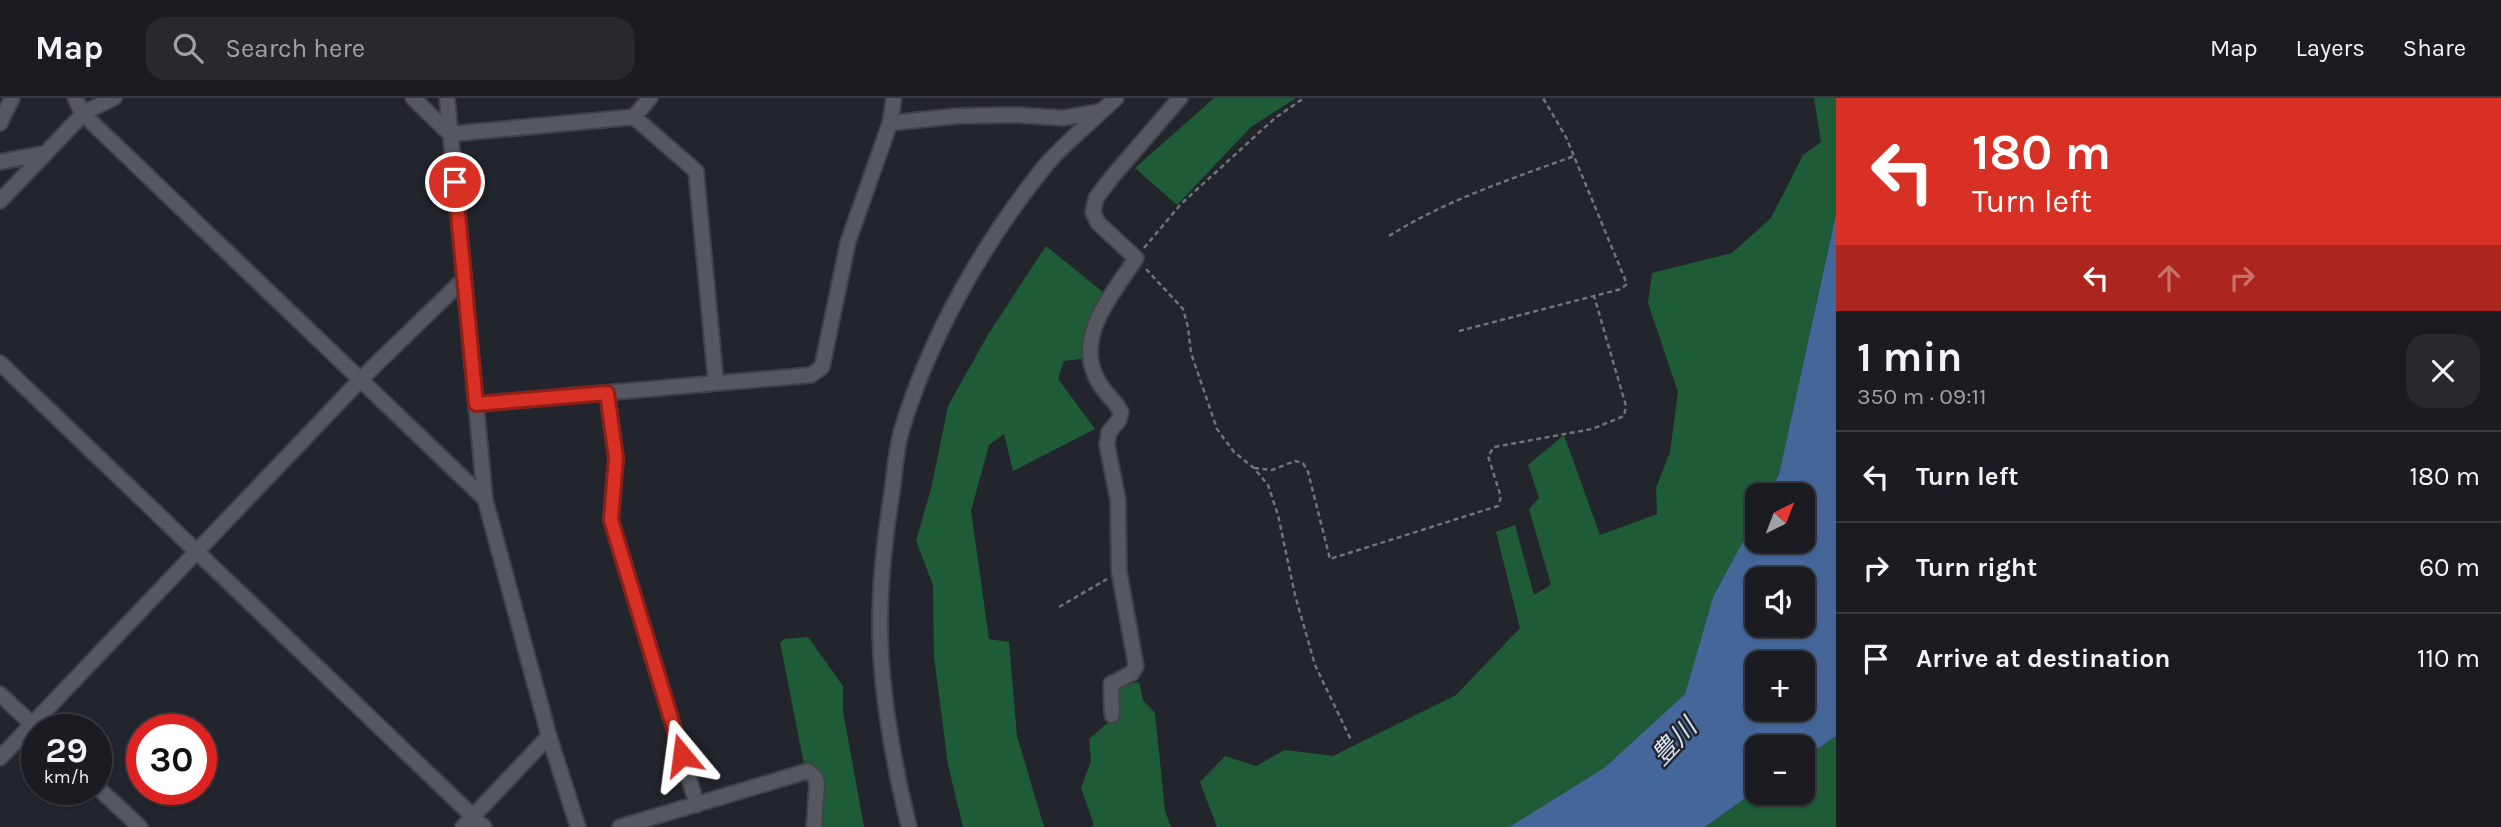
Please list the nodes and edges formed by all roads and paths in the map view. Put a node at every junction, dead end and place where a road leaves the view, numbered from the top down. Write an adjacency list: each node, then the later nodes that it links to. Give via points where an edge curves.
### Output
1 (12, 98): 15 (street)
2 (75, 98): 13 (street)
3 (114, 98): 13 (street)
4 (412, 98): 17 (street)
5 (447, 98): 17 (street)
6 (894, 98): 16 (street)
7 (1115, 98): 12 (street)
8 (1180, 98): 23 (street, via 1096,198 1093,212 1098,223)
9 (1304, 98): 23 (path, via 1275,118 1181,204)
10 (1543, 98): 19 (path)
11 (647, 99): 14 (street)
12 (1102, 111): 16 (street, via 1063,118 957,116); 52 (street, via 1046,165 994,238 942,324 901,432 883,550 880,625 897,776)
13 (83, 114): 18 (street); 28 (street)
14 (634, 117): 17 (street); 29 (street, via 696,171)
15 (0, 123)
16 (890, 123): 29 (street, via 848,242 822,368 811,375)
17 (450, 134): 24 (street)
18 (46, 153): 20 (street); 21 (street)
19 (1574, 156): 22 (path, via 1445,206); 25 (path, via 1627,284)
20 (0, 162)
21 (0, 201)
22 (1389, 236)
23 (1136, 258): 32 (path, via 1183,309 1191,354 1217,429); 35 (street, via 1093,327 1089,345 1100,385 1121,412 1107,444 1118,500)
24 (464, 279): 28 (street); 31 (street)
25 (1594, 296): 26 (path); 32 (path, via 1626,406 1623,416 1592,429 1494,447 1488,456 1501,496 1498,506 1330,559 1303,463 1295,461 1272,470)
26 (1459, 331)
27 (0, 363): 34 (street)
28 (360, 380): 33 (street); 34 (street)
29 (716, 383): 30 (street)
30 (607, 393): 31 (street); 46 (street, via 616,458 611,520)
31 (476, 404): 33 (street)
32 (1254, 468): 43 (path, via 1268,485 1278,515 1315,665)
33 (485, 499): 41 (street)
34 (198, 552): 39 (street); 47 (street)
35 (1119, 571): 36 (path); 40 (street, via 1136,666 1111,684)
36 (1059, 607)
37 (0, 694): 38 (street)
38 (21, 714)
39 (47, 714)
40 (1112, 715)
41 (549, 736): 47 (street); 49 (street)
42 (21, 739): 44 (street)
43 (1351, 740)
44 (0, 758)
45 (112, 801): 48 (street)
46 (697, 805): 50 (street); 51 (street, via 807,771 817,783)
47 (473, 823)
48 (140, 827)
49 (578, 827)
50 (620, 827)
51 (814, 827)
52 (909, 827)

